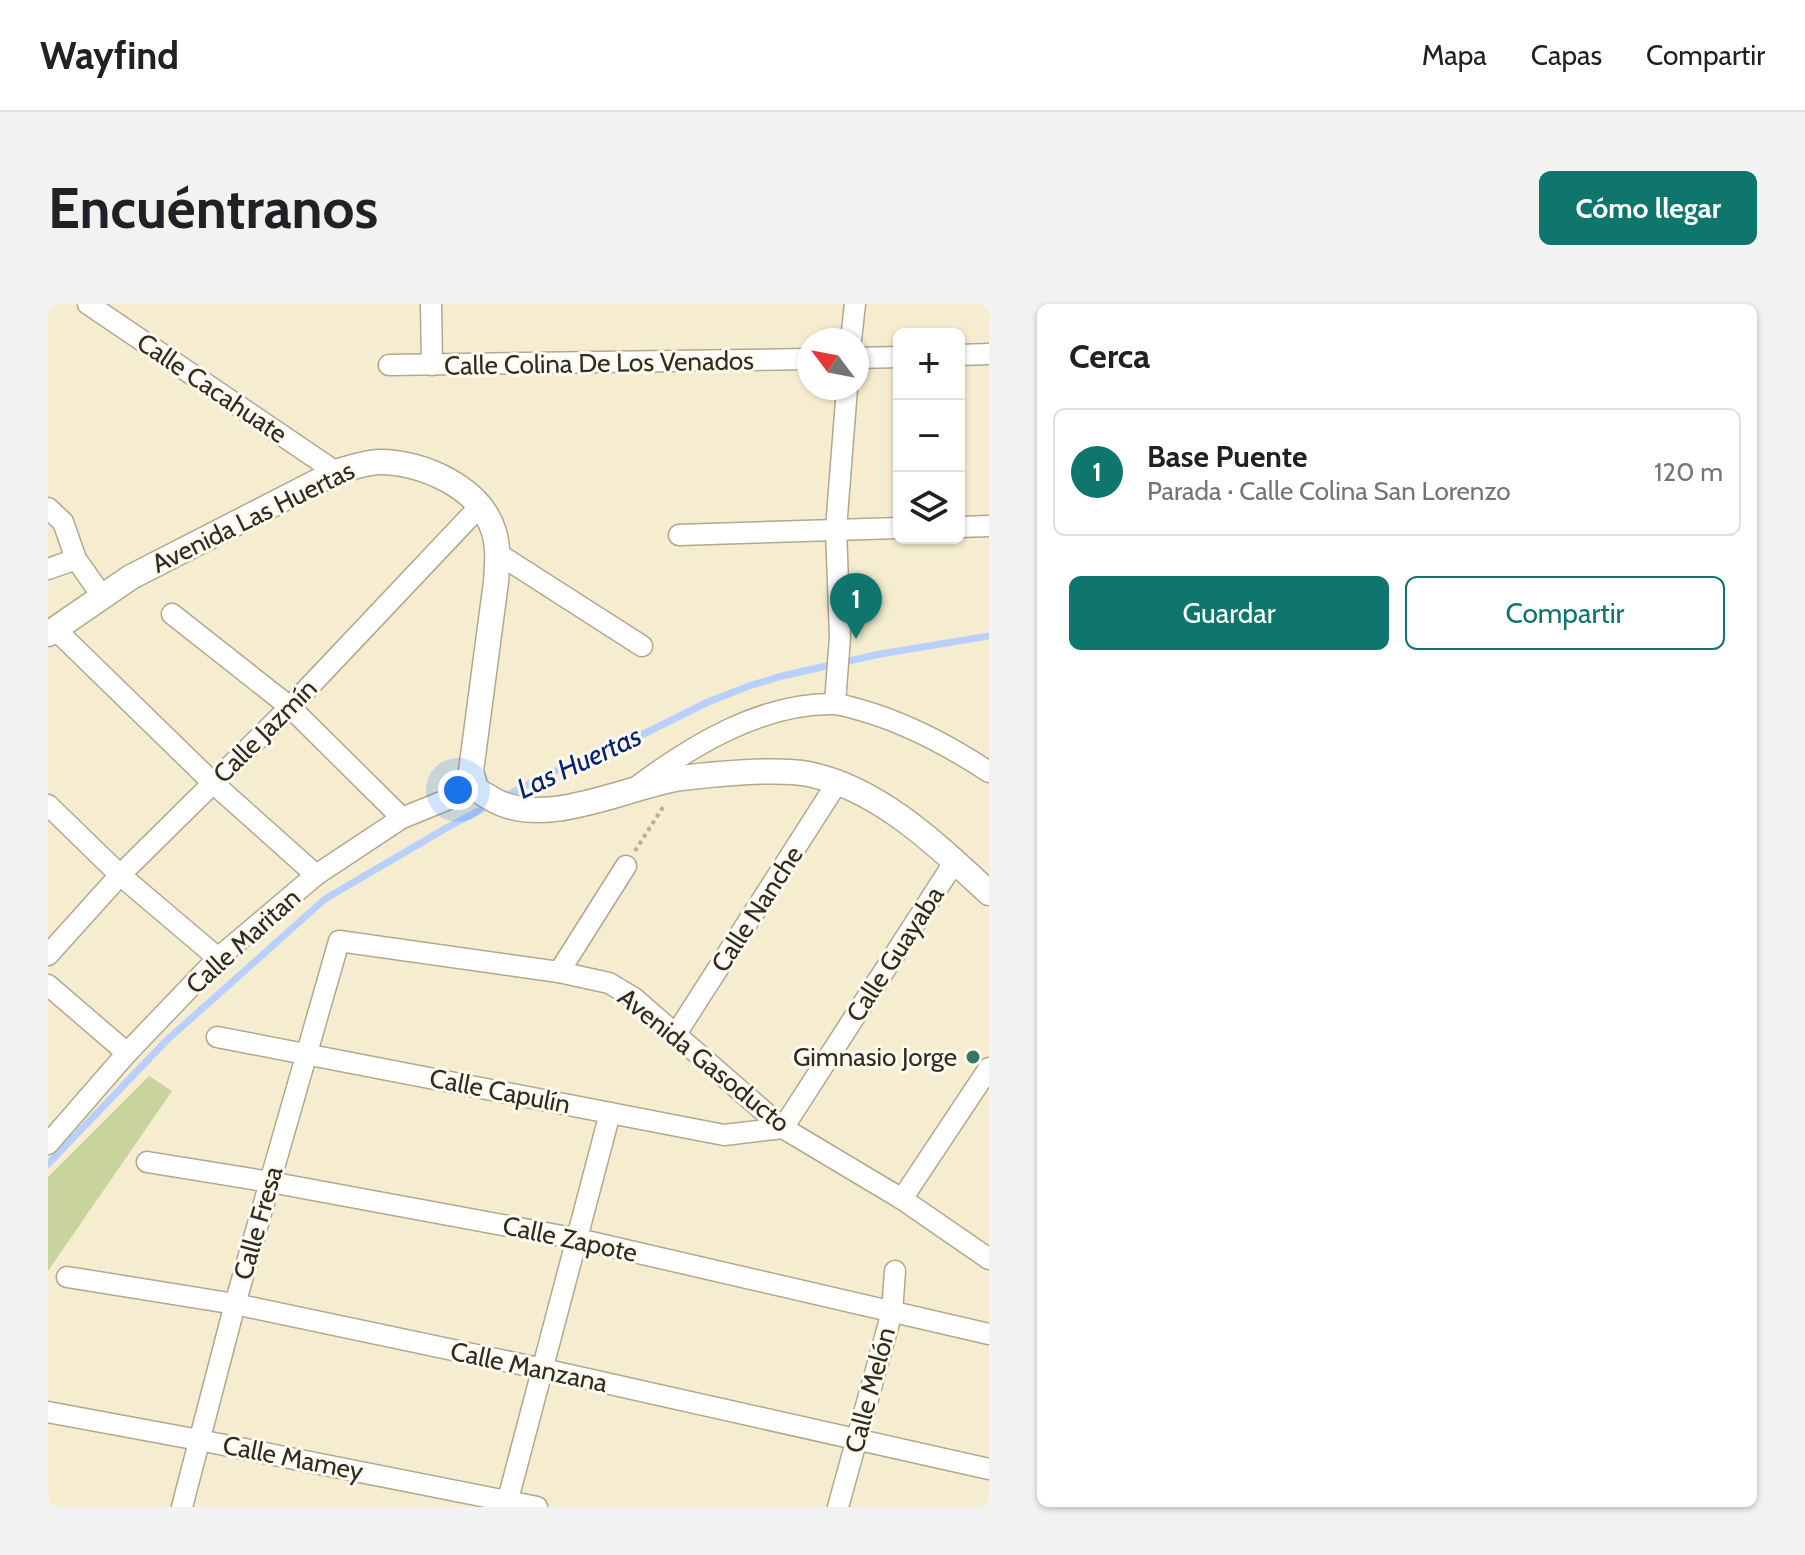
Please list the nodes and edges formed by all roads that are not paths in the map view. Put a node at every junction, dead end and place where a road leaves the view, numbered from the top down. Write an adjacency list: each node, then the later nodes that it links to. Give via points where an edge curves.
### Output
1 (88, 304): 13 (street, Calle Cacahuate)
2 (431, 304): 11 (street)
3 (855, 304): 4 (street)
4 (852, 328)
5 (989, 354): 6 (street)
6 (965, 355)
7 (893, 357): 8 (street)
8 (869, 358)
9 (797, 359): 11 (street, Calle Colina De Los Venados)
10 (389, 365): 11 (street, Calle Colina De Los Venados)
11 (432, 365)
12 (846, 400): 19 (street)
13 (336, 472): 14 (street, Avenida Las Huertas, via 382,462 409,466 452,483); 24 (street, Avenida Las Huertas)
14 (481, 505): 21 (street); 29 (street, Calle Jazmín)
15 (48, 508): 22 (street, via 63,522)
16 (989, 526): 17 (street)
17 (965, 527)
18 (893, 528): 19 (street)
19 (836, 529): 20 (street); 28 (street)
20 (679, 535)
21 (497, 553): 27 (street); 34 (street, via 471,771)
22 (76, 559): 23 (street); 24 (street)
23 (48, 569)
24 (102, 596): 26 (street, Avenida Las Huertas)
25 (172, 614): 29 (street)
26 (51, 631): 31 (street)
27 (642, 646)
28 (836, 696): 30 (street, via 914,729); 33 (street, via 723,731)
29 (290, 707): 31 (street, Calle Jazmín); 36 (street)
30 (989, 772)
31 (213, 783): 39 (street, Calle Jazmín); 40 (street)
32 (837, 783): 33 (street, via 783,771 681,778); 37 (street, via 895,814); 47 (street, Calle Nanche)
33 (635, 788): 34 (street, via 537,810 506,807)
34 (479, 790): 36 (street, Calle Maritan)
35 (48, 805): 39 (street)
36 (402, 818): 40 (street, Calle Maritan)
37 (955, 861): 41 (street); 53 (street, Calle Guayaba)
38 (626, 866): 45 (street)
39 (120, 875): 43 (street, Calle Jazmín); 44 (street)
40 (316, 875): 44 (street, Calle Maritan)
41 (989, 893)
42 (339, 941): 45 (street, Avenida Gasoducto); 50 (street, Calle Fresa)
43 (48, 955)
44 (218, 958): 49 (street, Calle Maritan)
45 (559, 972): 47 (street, Avenida Gasoducto, via 609,983)
46 (48, 985): 49 (street)
47 (676, 1034): 53 (street, Avenida Gasoducto)
48 (217, 1037): 50 (street, Calle Capulín)
49 (127, 1053): 54 (street, Calle Maritan)
50 (305, 1055): 52 (street, Calle Capulín); 56 (street, Calle Fresa)
51 (989, 1068): 57 (street)
52 (610, 1113): 53 (street, Calle Capulín, via 724,1135); 58 (street)
53 (783, 1128): 57 (street, Avenida Gasoducto)
54 (48, 1144)
55 (147, 1162): 56 (street, Calle Zapote)
56 (270, 1182): 58 (street, Calle Zapote); 62 (street, Calle Fresa)
57 (902, 1199): 59 (street, Avenida Gasoducto)
58 (578, 1239): 63 (street, Calle Zapote); 65 (street)
59 (989, 1259)
60 (895, 1271): 63 (street, Calle Melón)
61 (67, 1277): 62 (street, Calle Manzana)
62 (235, 1304): 65 (street, Calle Manzana); 67 (street, Calle Fresa)
63 (892, 1312): 64 (street, Calle Zapote); 68 (street, Calle Melón)
64 (989, 1334)
65 (543, 1369): 68 (street, Calle Manzana); 70 (street)
66 (48, 1412): 67 (street, Calle Mamey)
67 (199, 1440): 70 (street, Calle Mamey); 71 (street, Calle Fresa)
68 (856, 1441): 69 (street, Calle Manzana); 73 (street, Calle Melón)
69 (989, 1469)
70 (507, 1504): 72 (street, Calle Mamey)
71 (182, 1507)
72 (537, 1507)
73 (838, 1507)

